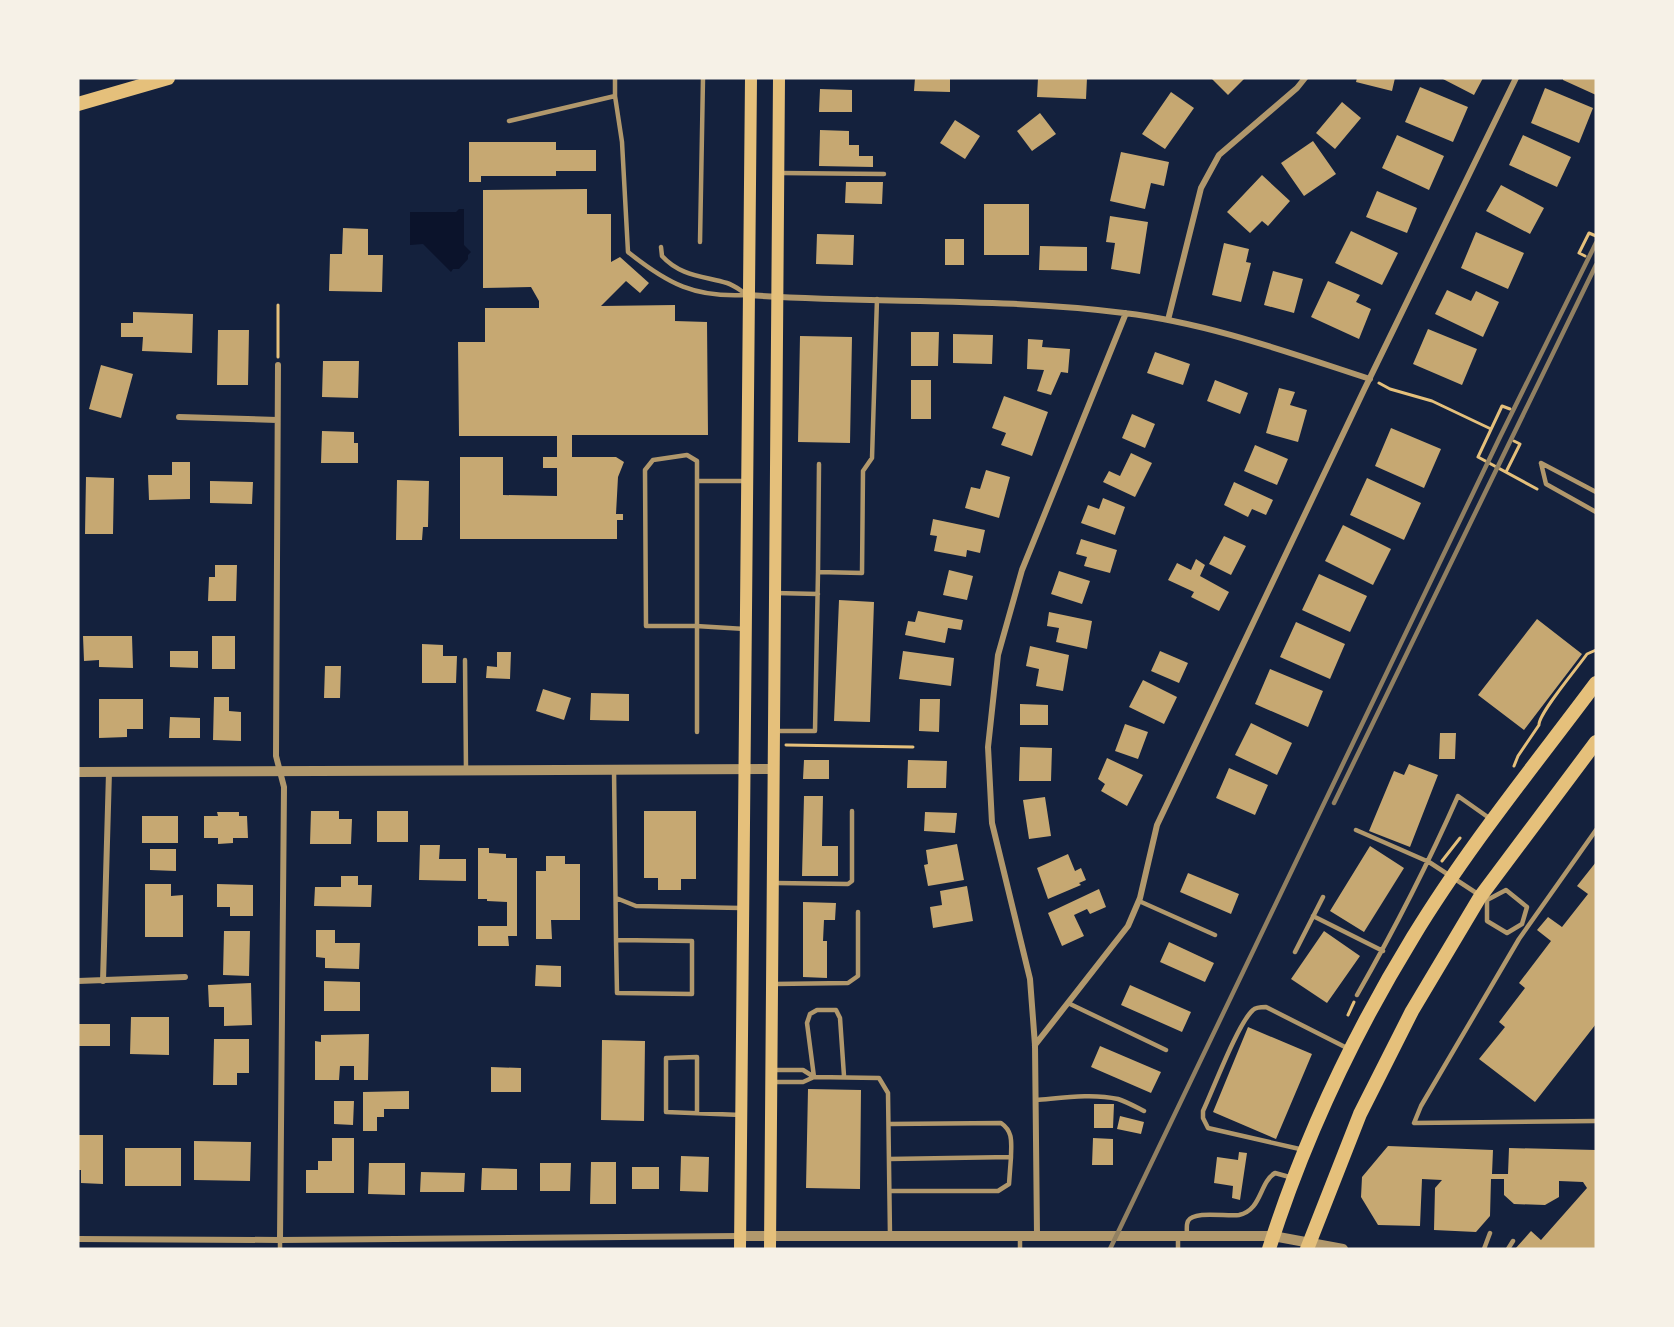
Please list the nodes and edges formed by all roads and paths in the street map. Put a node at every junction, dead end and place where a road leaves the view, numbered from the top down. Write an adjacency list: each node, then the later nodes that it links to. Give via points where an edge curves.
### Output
1 (168, 78): 9 (main road)
2 (615, 78): 8 (lane)
3 (703, 78): 14 (lane)
4 (751, 78): 17 (main road)
5 (779, 78): 11 (main road)
6 (1305, 78): 22 (street, via 1219,154 1201,188)
7 (1516, 78): 24 (street)
8 (615, 96): 10 (lane); 17 (lane, via 622,142 628,252 652,272 684,287 707,295)
9 (78, 104)
10 (509, 122)
11 (778, 173): 12 (lane); 18 (main road)
12 (884, 174)
13 (1596, 236): 16 (path, via 1589,232 1579,253)
14 (700, 242)
15 (661, 247): 17 (lane, via 662,256 679,270 729,283)
16 (1585, 256)
17 (748, 295): 18 (street); 33 (main road)
18 (777, 297): 19 (street); 38 (main road)
19 (877, 299): 21 (street); 37 (lane, via 872,458 863,471 862,573)
20 (278, 305): 23 (path)
21 (1126, 313): 22 (street); 81 (street, via 1022,570 998,656 988,747 992,823 1030,979)
22 (1168, 320): 24 (street)
23 (278, 365): 27 (street)
24 (1370, 379): 28 (path, via 1432,401); 66 (street, via 1157,825)
25 (1510, 410): 28 (path, via 1502,406)
26 (179, 417): 27 (street)
27 (277, 420): 51 (street, via 276,756)
28 (1491, 429): 31 (path, via 1478,457)
29 (1514, 441): 31 (path, via 1520,444)
30 (819, 464): 37 (lane)
31 (1506, 472): 34 (path)
32 (697, 481): 33 (lane); 40 (lane); 40 (lane, via 697,461 687,455 653,460 645,470 646,626)
33 (746, 481): 41 (main road)
34 (1539, 490)
35 (1596, 492): 36 (lane, via 1541,464 1546,484)
36 (1596, 512)
37 (818, 572): 39 (lane)
38 (775, 593): 39 (lane); 44 (main road)
39 (818, 594): 44 (lane, via 815,731)
40 (696, 626): 41 (lane); 45 (lane)
41 (745, 629): 49 (main road)
42 (465, 660): 52 (lane)
43 (1596, 683): 57 (main road)
44 (774, 731): 50 (main road)
45 (697, 732)
46 (1596, 742): 65 (main road)
47 (786, 745): 48 (path)
48 (914, 747)
49 (744, 769): 50 (street); 53 (street); 67 (main road)
50 (773, 769): 62 (main road)
51 (280, 770): 52 (street); 55 (street); 106 (street, via 284,787)
52 (466, 770): 53 (street)
53 (614, 770): 64 (lane)
54 (78, 772): 55 (street)
55 (109, 772): 77 (street)
56 (852, 811): 62 (lane, via 852,881)
57 (1493, 821): 60 (lane, via 1458,796); 61 (main road)
58 (1356, 830): 60 (lane)
59 (1596, 830): 70 (lane)
60 (1429, 862): 61 (lane); 73 (lane)
61 (1452, 877): 65 (lane); 82 (main road, via 1413,936)
62 (772, 883): 78 (main road)
63 (1323, 897): 69 (lane)
64 (616, 898): 67 (lane, via 636,906); 72 (lane)
65 (1484, 898): 70 (lane, via 1487,921 1507,933); 70 (lane, via 1506,890 1527,907); 109 (main road, via 1412,1011 1384,1064)
66 (1139, 901): 71 (lane); 80 (street, via 1128,926)
67 (743, 908): 90 (main road)
68 (858, 912): 78 (lane, via 858,976 848,983)
69 (1313, 916): 73 (lane); 74 (lane)
70 (1525, 925): 91 (lane, via 1414,1123)
71 (1215, 935)
72 (616, 940): 72 (lane, via 617,993 692,994 692,941)
73 (1383, 951): 79 (lane)
74 (1295, 952)
75 (185, 977): 77 (street)
76 (78, 981): 77 (street)
77 (103, 981)
78 (772, 984): 84 (main road)
79 (1357, 995)
80 (1068, 1003): 81 (street); 83 (lane)
81 (1035, 1046): 87 (street)
82 (1350, 1049): 93 (main road); 93 (lane, via 1266,1007 1252,1011 1238,1033 1203,1111 1208,1128)
83 (1166, 1050)
84 (771, 1076): 85 (lane, via 803,1083); 85 (lane, via 803,1070); 103 (main road)
85 (814, 1077): 86 (lane); 86 (lane, via 807,1023 810,1014 818,1010 836,1011 840,1017)
86 (844, 1077): 92 (lane, via 879,1078 888,1093)
87 (1036, 1100): 88 (lane, via 1110,1098); 100 (street)
88 (1144, 1111)
89 (697, 1113): 89 (lane, via 666,1112 666,1058 697,1057); 90 (lane)
90 (741, 1115): 102 (main road)
91 (1596, 1121)
92 (889, 1124): 94 (lane, via 1001,1123 1011,1135); 95 (lane)
93 (1304, 1150): 96 (main road)
94 (1011, 1157): 95 (lane); 97 (lane, via 1009,1184 998,1191)
95 (889, 1159): 97 (lane)
96 (1293, 1178): 101 (lane, via 1275,1173 1249,1211 1191,1218); 108 (main road)
97 (890, 1191): 104 (lane)
98 (1490, 1233): 116 (lane)
99 (1020, 1235): 100 (street); 104 (street); 113 (lane)
100 (1037, 1235): 101 (street)
101 (1182, 1235): 108 (street); 114 (lane)
102 (740, 1236): 103 (street); 106 (street); 111 (main road)
103 (770, 1236): 104 (street); 112 (main road)
104 (890, 1236)
105 (78, 1239): 106 (street)
106 (280, 1240): 110 (lane)
107 (1513, 1241): 117 (lane)
108 (1271, 1243): 109 (street)
109 (1308, 1246): 115 (street)
110 (280, 1249)
111 (740, 1249)
112 (770, 1249)
113 (1020, 1249)
114 (1178, 1249)
115 (1342, 1249)
116 (1484, 1249)
117 (1508, 1249)

